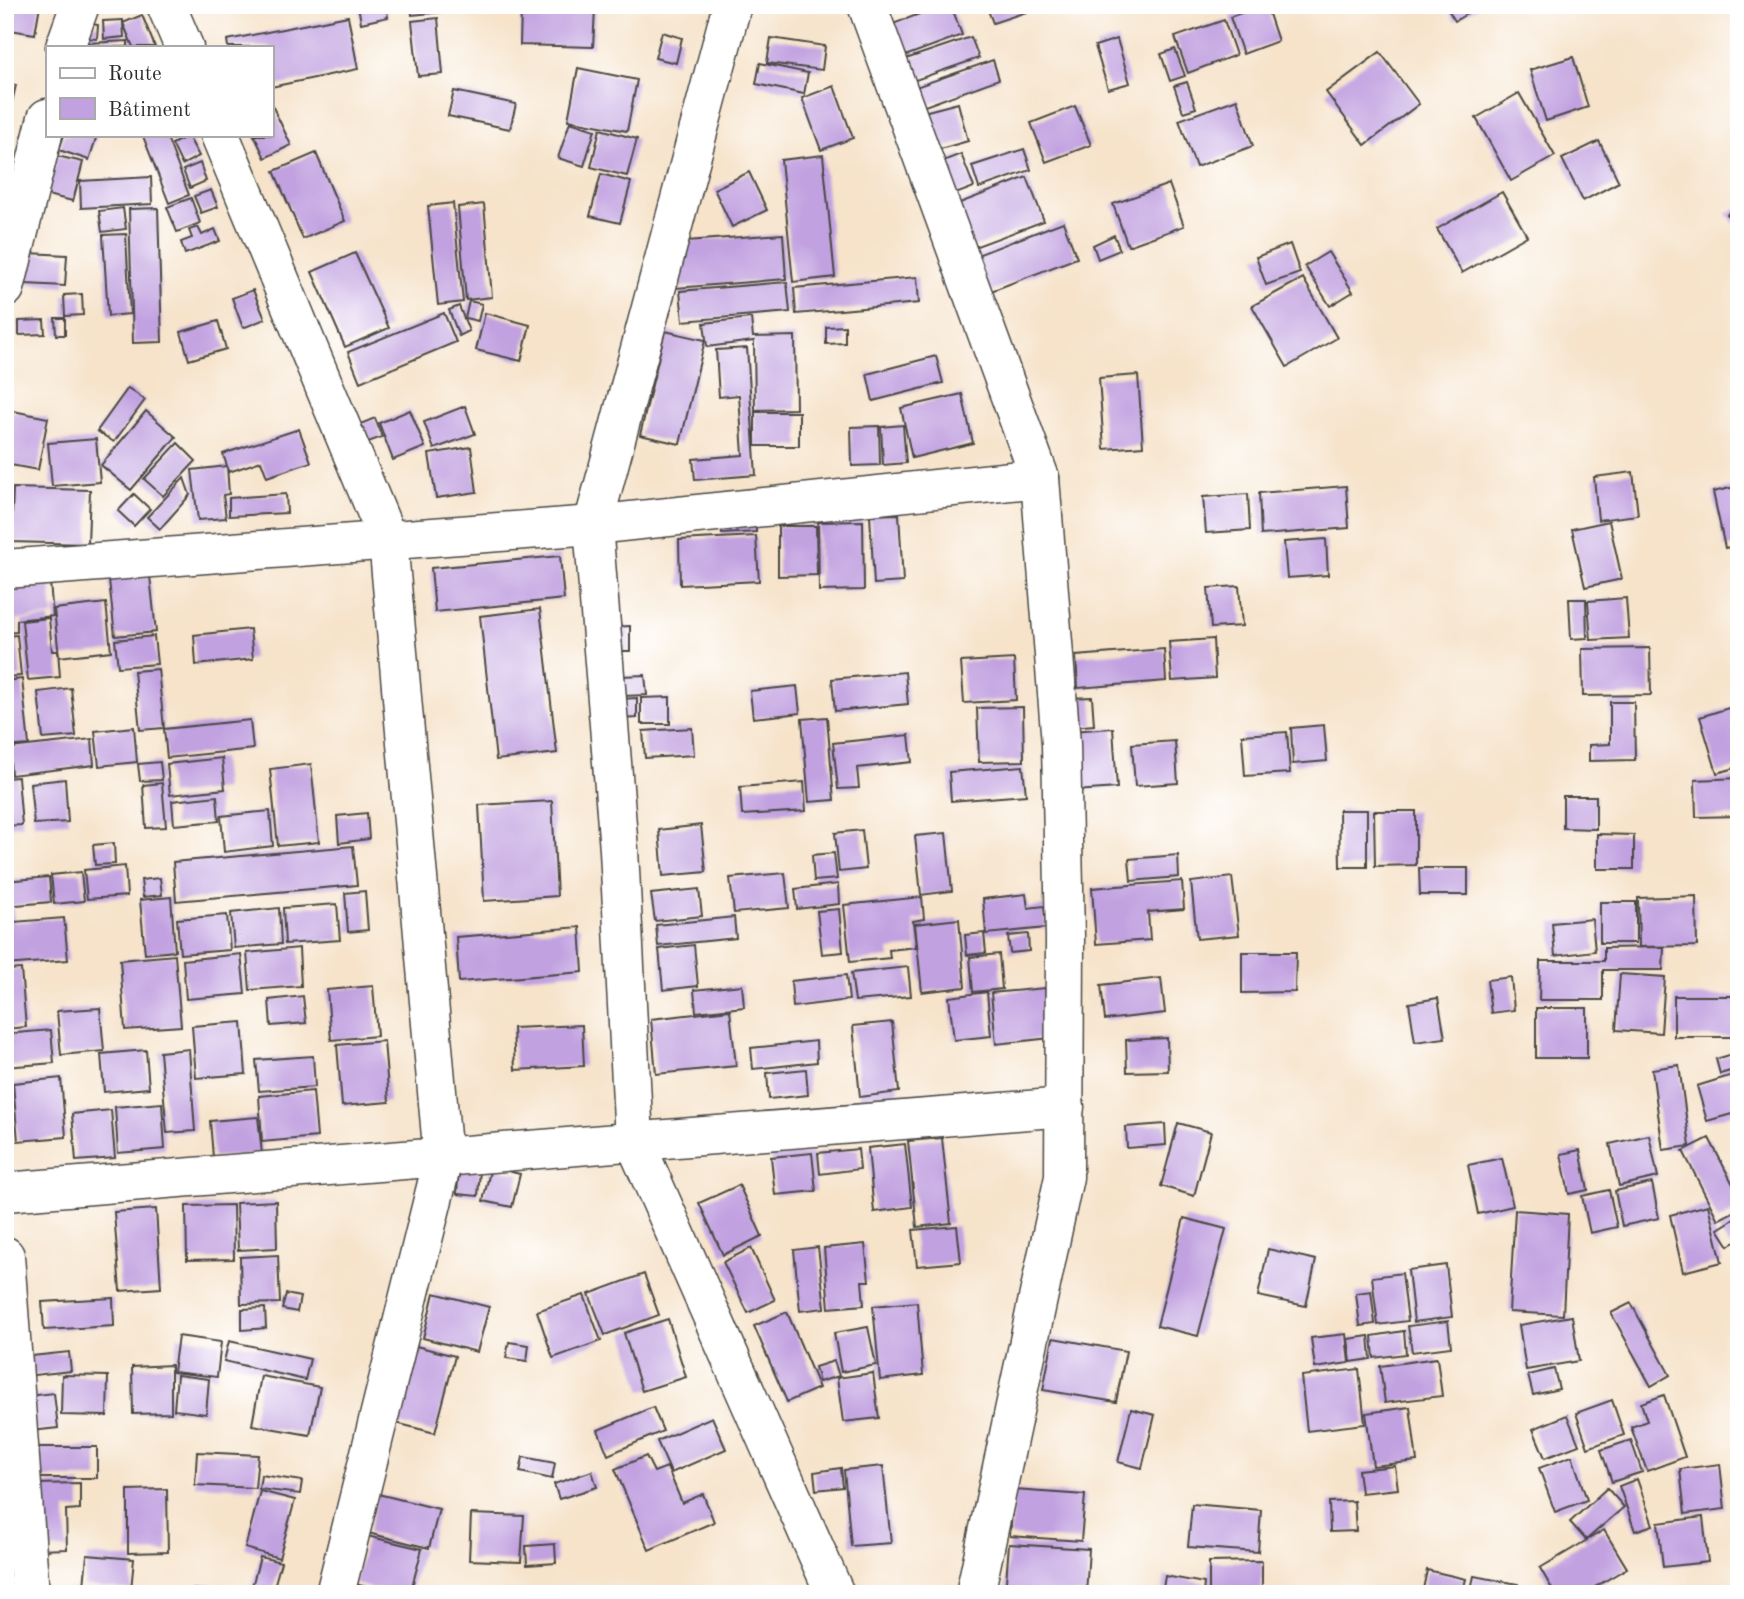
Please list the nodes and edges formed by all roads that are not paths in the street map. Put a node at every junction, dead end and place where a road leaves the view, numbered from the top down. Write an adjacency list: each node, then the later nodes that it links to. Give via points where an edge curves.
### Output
1 (80, 5): 5 (street)
2 (166, 5): 6 (street)
3 (732, 5): 11 (street)
4 (867, 5): 10 (street)
5 (65, 46)
6 (184, 46)
7 (46, 122): 9 (street)
8 (220, 136): 12 (street)
9 (5, 288)
10 (1040, 478): 11 (street); 14 (street, via 1061,744)
11 (593, 525): 12 (street); 15 (street, via 619,850)
12 (388, 540): 13 (street); 16 (street)
13 (5, 569)
14 (1065, 1107): 15 (street); 22 (street, via 1064,1177)
15 (634, 1140): 16 (street); 21 (street)
16 (443, 1159): 17 (street); 20 (street)
17 (5, 1192)
18 (5, 1256): 19 (street)
19 (30, 1594)
20 (335, 1594)
21 (835, 1594)
22 (975, 1594)

